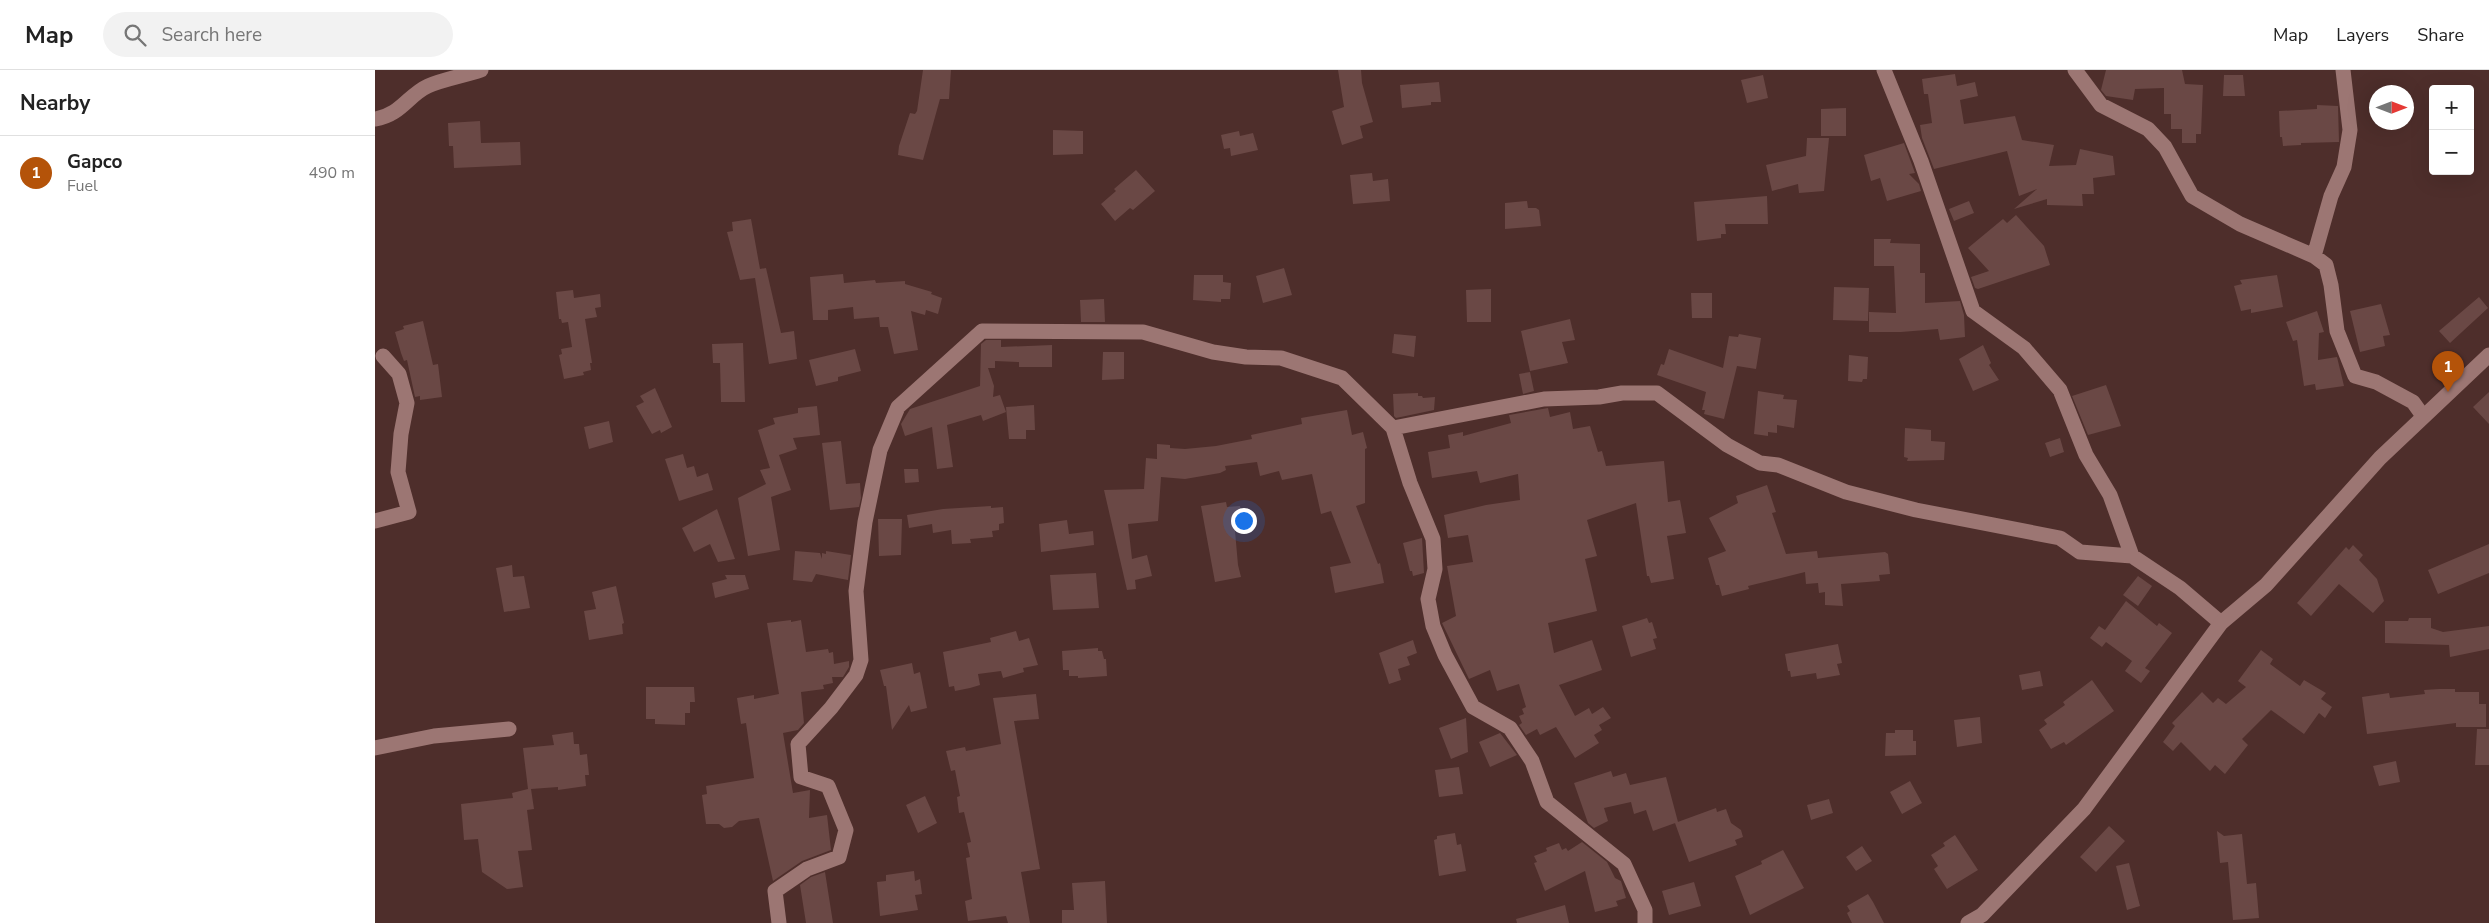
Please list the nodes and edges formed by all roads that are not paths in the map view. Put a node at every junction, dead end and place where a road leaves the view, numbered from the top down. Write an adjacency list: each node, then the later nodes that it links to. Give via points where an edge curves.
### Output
1 (481, 70): 5 (street, via 427,86 405,105 384,117)
2 (1884, 70): 12 (street, via 1921,161 1973,310 2024,348 2060,390 2086,455 2110,495)
3 (2075, 70): 6 (street, via 2101,105 2148,129 2165,147 2192,196 2240,224)
4 (2343, 70): 6 (street, via 2350,130 2344,167)
5 (375, 118)
6 (2314, 256): 9 (street, via 2326,265 2337,331 2355,376 2376,382 2413,402)
7 (2489, 355): 9 (street)
8 (383, 356): 11 (street, via 399,374 407,403 398,472 409,512)
9 (2423, 416): 13 (street, via 2380,458 2266,585)
10 (1393, 428): 12 (street, via 1544,399 1599,397 1622,392 1657,393 1727,444 1760,462 1778,465 1846,492 1916,510 2060,538 2080,552); 17 (street, via 1342,378 1281,358 1213,352 1143,332 982,331 898,407 880,450 865,522 856,590 861,660 856,675 798,744 801,777 828,786 846,830 839,857 807,869 775,891); 18 (street, via 1410,483 1433,539 1435,569 1428,600 1433,626 1445,655 1473,707 1509,728 1532,761 1547,802 1624,864 1645,910)
11 (375, 521)
12 (2132, 556): 13 (street, via 2180,588)
13 (2221, 623): 16 (street, via 2084,810)
14 (509, 729): 15 (street, via 433,736)
15 (375, 748)
16 (1981, 919): 19 (street)
17 (779, 923)
18 (1645, 923)
19 (1968, 923)

